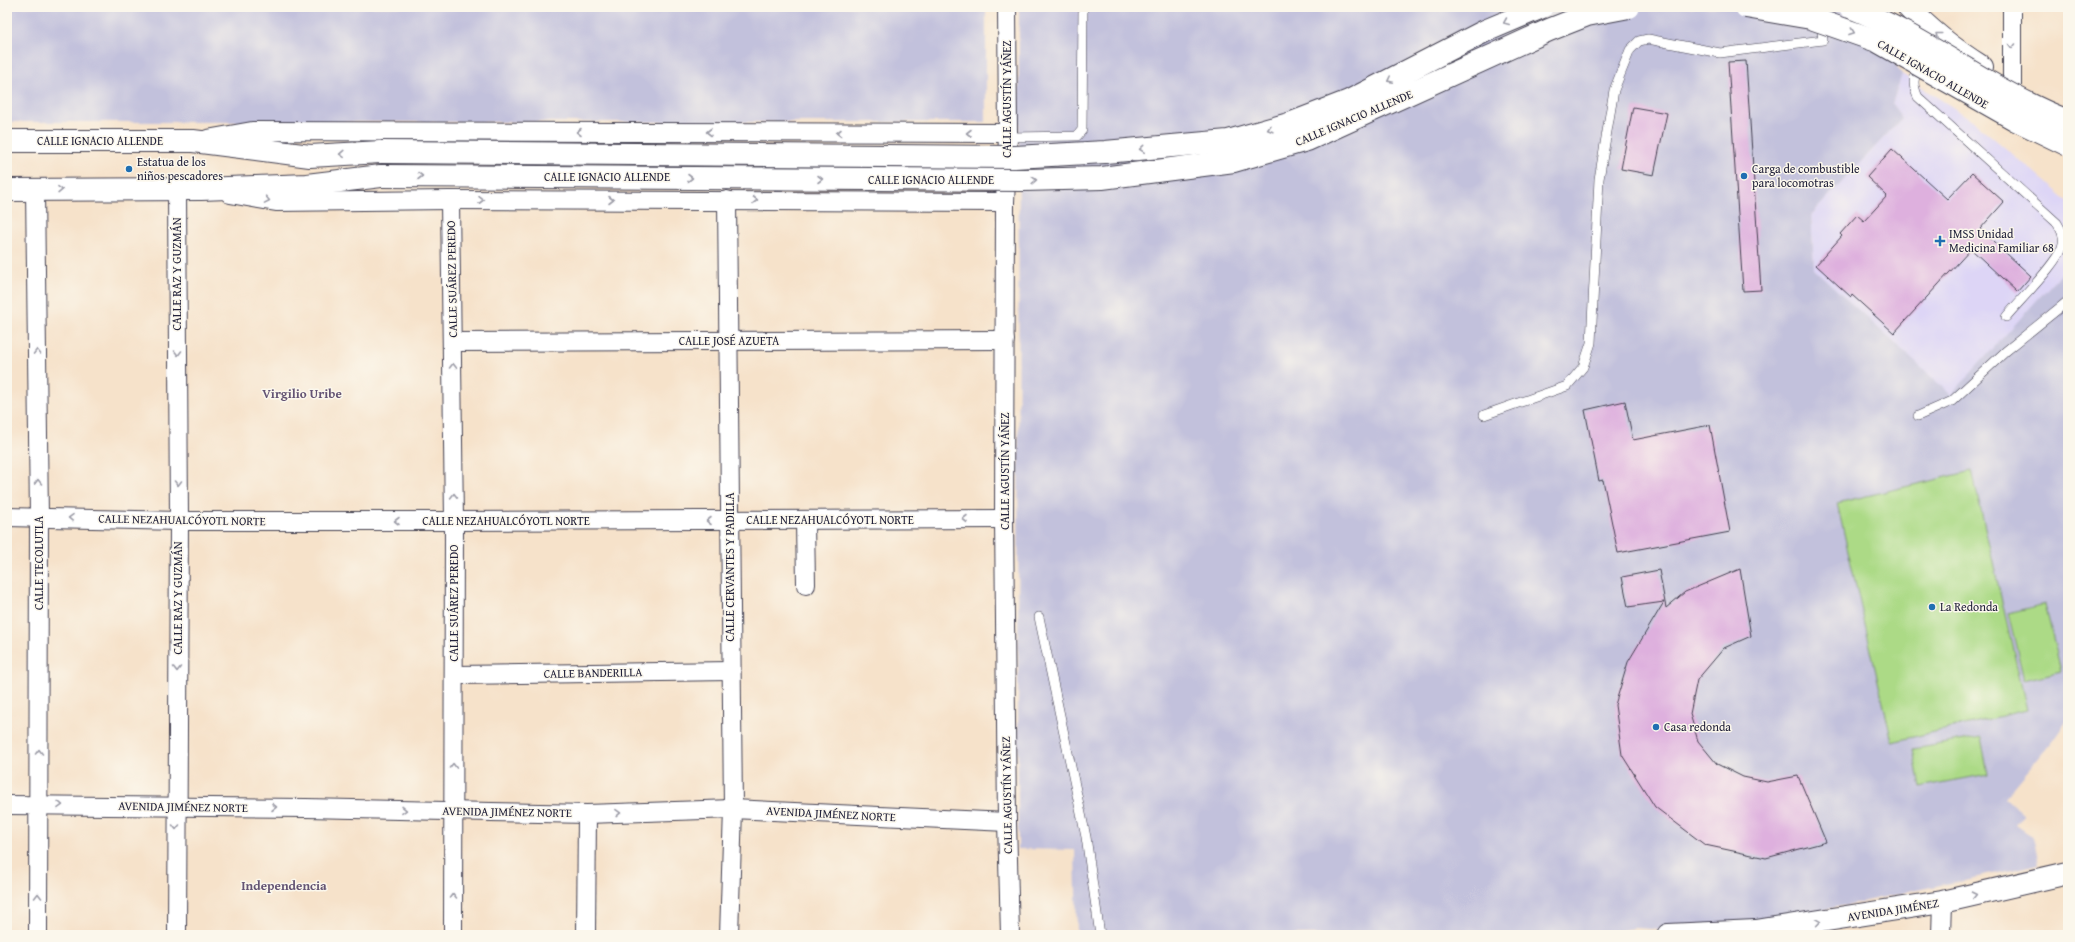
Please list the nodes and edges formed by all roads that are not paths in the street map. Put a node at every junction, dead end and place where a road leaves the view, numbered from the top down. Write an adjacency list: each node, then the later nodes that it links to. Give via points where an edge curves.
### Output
1 (1007, 7): 15 (street, CALLE AGUSTÍN YÁÑEZ)
2 (1082, 7): 15 (lane, via 1082,130 1077,136)
3 (1542, 7): 17 (main road, CALLE IGNACIO ALLENDE, one-way to 17, bridge, via 1485,31 1349,101 1292,123 1228,141 1015,157 381,152 310,156)
4 (1629, 7): 21 (main road, CALLE IGNACIO ALLENDE, one-way to 4, bridge, via 307,185 381,176 1024,180 1102,178 1234,161 1307,140 1549,30 1587,15)
5 (1746, 7): 18 (main road, CALLE IGNACIO ALLENDE, one-way to 18, bridge, via 1811,18 1878,41 2016,120)
6 (1819, 7): 32 (lane, via 1823,40 1720,53 1648,39 1639,41 1630,50 1614,90 1598,179 1591,343 1583,367 1567,386)
7 (1850, 7): 14 (main road, CALLE IGNACIO ALLENDE, bridge, via 1881,19 2037,109)
8 (1879, 7): 11 (main road)
9 (1908, 7): 12 (main road, one-way to 9, via 1960,53)
10 (2012, 7): 12 (street, one-way to 12)
11 (1921, 62): 19 (main road, via 1949,86 1997,118); 28 (lane, via 1915,73 1913,87 1918,97 2056,223 2063,233 2063,245 2058,257)
12 (2012, 87): 13 (main road)
13 (2068, 111)
14 (2068, 120)
15 (1008, 135): 17 (street, CALLE IGNACIO ALLENDE, one-way to 17, via 252,131); 26 (street, CALLE AGUSTÍN YÁÑEZ)
16 (7, 141): 17 (main road, CALLE IGNACIO ALLENDE)
17 (194, 141)
18 (2068, 145)
19 (2068, 151)
20 (176, 188): 21 (main road, CALLE IGNACIO ALLENDE); 23 (main road, CALLE IGNACIO ALLENDE, one-way to 20); 37 (street, CALLE RAZ Y GUZMÁN, one-way to 37)
21 (201, 189): 24 (street, CALLE IGNACIO ALLENDE, one-way to 24, via 276,202)
22 (7, 190): 23 (main road, CALLE IGNACIO ALLENDE)
23 (35, 190): 35 (street, CALLE TECOLUTLA, one-way to 23)
24 (450, 200): 25 (street, CALLE IGNACIO ALLENDE, one-way to 25); 30 (street, CALLE SUÁREZ PEREDO)
25 (727, 200): 26 (street, CALLE IGNACIO ALLENDE, one-way to 26); 31 (street, CALLE CERVANTES Y PADILLA)
26 (1005, 202): 29 (street, CALLE AGUSTÍN YÁÑEZ)
27 (2068, 301): 33 (lane, via 2006,351 1952,401)
28 (2006, 317)
29 (1005, 340): 31 (street, CALLE JOSÉ AZUETA); 36 (street, CALLE AGUSTÍN YÁÑEZ)
30 (453, 342): 31 (street, CALLE JOSÉ AZUETA); 40 (street, CALLE SUÁREZ PEREDO, one-way to 30)
31 (728, 342): 38 (street, CALLE CERVANTES Y PADILLA)
32 (1484, 415)
33 (1918, 416)
34 (7, 517): 35 (street, CALLE NEZAHUALCÓYOTL NORTE)
35 (39, 517): 37 (street, CALLE NEZAHUALCÓYOTL NORTE, one-way to 35); 45 (street, CALLE TECOLUTLA, one-way to 35)
36 (1004, 519): 39 (street, CALLE NEZAHUALCÓYOTL NORTE, one-way to 39); 51 (street, CALLE AGUSTÍN YÁÑEZ)
37 (179, 520): 40 (street, CALLE NEZAHUALCÓYOTL NORTE, one-way to 37); 47 (street, CALLE RAZ Y GUZMÁN, one-way to 47)
38 (730, 520): 39 (street, CALLE NEZAHUALCÓYOTL NORTE); 40 (street, CALLE NEZAHUALCÓYOTL NORTE, one-way to 40); 43 (street, CALLE CERVANTES Y PADILLA)
39 (805, 520): 41 (street)
40 (454, 521): 44 (street, CALLE SUÁREZ PEREDO)
41 (806, 585)
42 (1039, 617): 60 (lane, via 1086,837)
43 (731, 671): 44 (street, CALLE BANDERILLA); 48 (street, CALLE CERVANTES Y PADILLA)
44 (455, 675): 49 (street, CALLE SUÁREZ PEREDO, one-way to 44)
45 (38, 804): 46 (street, AVENIDA JIMÉNEZ NORTE); 47 (street, AVENIDA JIMÉNEZ NORTE, one-way to 47); 54 (street, CALLE TECOLUTLA, one-way to 45)
46 (7, 805)
47 (176, 807): 49 (street, AVENIDA JIMÉNEZ NORTE, one-way to 49); 55 (street, CALLE RAZ Y GUZMÁN, one-way to 55)
48 (733, 809): 50 (street, AVENIDA JIMÉNEZ NORTE, one-way to 48); 51 (street, AVENIDA JIMÉNEZ NORTE); 58 (street, CALLE CERVANTES Y PADILLA)
49 (453, 811): 50 (street, AVENIDA JIMÉNEZ NORTE); 56 (street, CALLE SUÁREZ PEREDO, one-way to 49)
50 (587, 814): 57 (street)
51 (1007, 822): 59 (street, CALLE AGUSTÍN YÁÑEZ)
52 (2068, 873): 53 (main road, AVENIDA JIMÉNEZ, one-way to 52)
53 (1942, 902): 61 (main road, AVENIDA JIMÉNEZ, one-way to 53, via 1756,931); 62 (street)
54 (38, 935)
55 (177, 935)
56 (453, 935)
57 (586, 935)
58 (729, 935)
59 (1010, 935)
60 (1100, 935)
61 (1668, 935)
62 (1941, 935)

